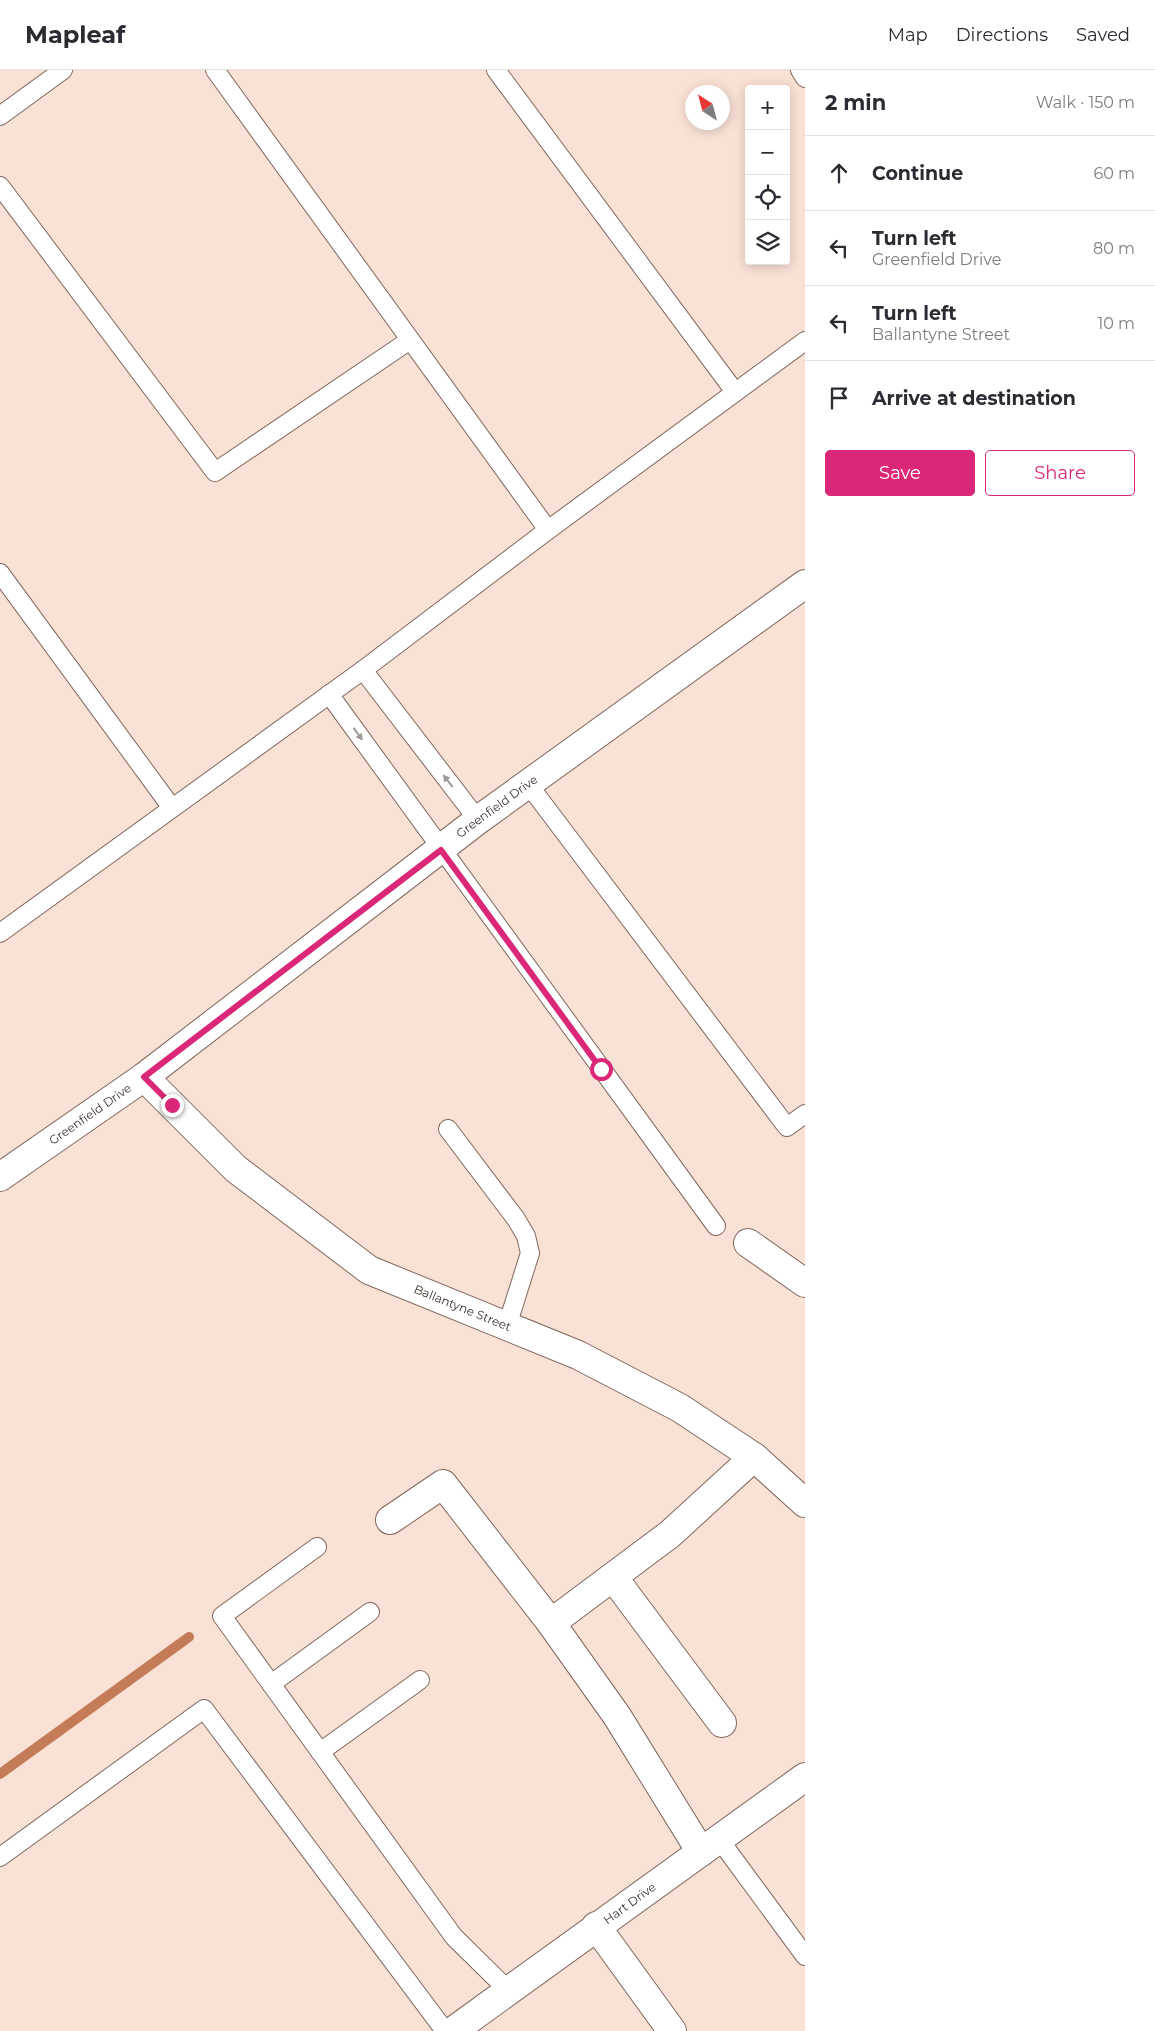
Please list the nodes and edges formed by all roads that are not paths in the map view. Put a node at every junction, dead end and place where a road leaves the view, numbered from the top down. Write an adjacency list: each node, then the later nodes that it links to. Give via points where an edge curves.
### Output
1 (63, 70): 6 (lane)
2 (214, 70): 8 (lane)
3 (496, 70): 10 (lane)
4 (800, 70): 5 (lane)
5 (805, 78)
6 (0, 116)
7 (0, 186): 8 (lane, via 215,472)
8 (410, 340): 11 (lane)
9 (805, 341): 10 (lane)
10 (735, 392): 11 (lane)
11 (548, 530): 14 (lane)
12 (0, 574): 17 (lane)
13 (805, 584): 16 (main road, Greenfield Drive)
14 (363, 670): 15 (lane); 18 (lane, one-way to 14)
15 (329, 694): 17 (lane); 19 (lane, one-way to 19)
16 (528, 784): 18 (main road, Greenfield Drive); 22 (lane, via 787,1127)
17 (172, 808): 20 (lane)
18 (478, 820): 19 (main road, Greenfield Drive)
19 (441, 850): 21 (main road, Greenfield Drive); 25 (lane)
20 (0, 933)
21 (144, 1077): 24 (main road, Greenfield Drive); 28 (main road, Ballantyne Street, via 236,1169 369,1270)
22 (805, 1114)
23 (448, 1129): 28 (lane, via 526,1236 530,1253)
24 (0, 1177)
25 (716, 1226)
26 (748, 1243): 27 (main road)
27 (805, 1282)
28 (507, 1326): 29 (main road, Ballantyne Street, via 578,1355 680,1408)
29 (754, 1457): 30 (main road, Ballantyne Street); 33 (main road, via 670,1534)
30 (805, 1504)
31 (390, 1520): 35 (main road, via 443,1484)
32 (317, 1547): 37 (lane, via 222,1616)
33 (612, 1577): 35 (main road); 38 (main road)
34 (370, 1612): 37 (lane)
35 (551, 1623): 41 (main road)
36 (420, 1680): 39 (lane)
37 (271, 1684): 39 (lane)
38 (722, 1724)
39 (320, 1752): 45 (lane, via 454,1938)
40 (805, 1777): 41 (main road, Hart Drive)
41 (710, 1845): 43 (main road, Hart Drive); 44 (lane)
42 (0, 1857): 46 (lane, via 204,1709)
43 (596, 1926): 45 (main road, Hart Drive); 48 (main road)
44 (805, 1956)
45 (509, 1991): 47 (main road, Hart Drive)
46 (445, 2031)
47 (453, 2031)
48 (672, 2031)

